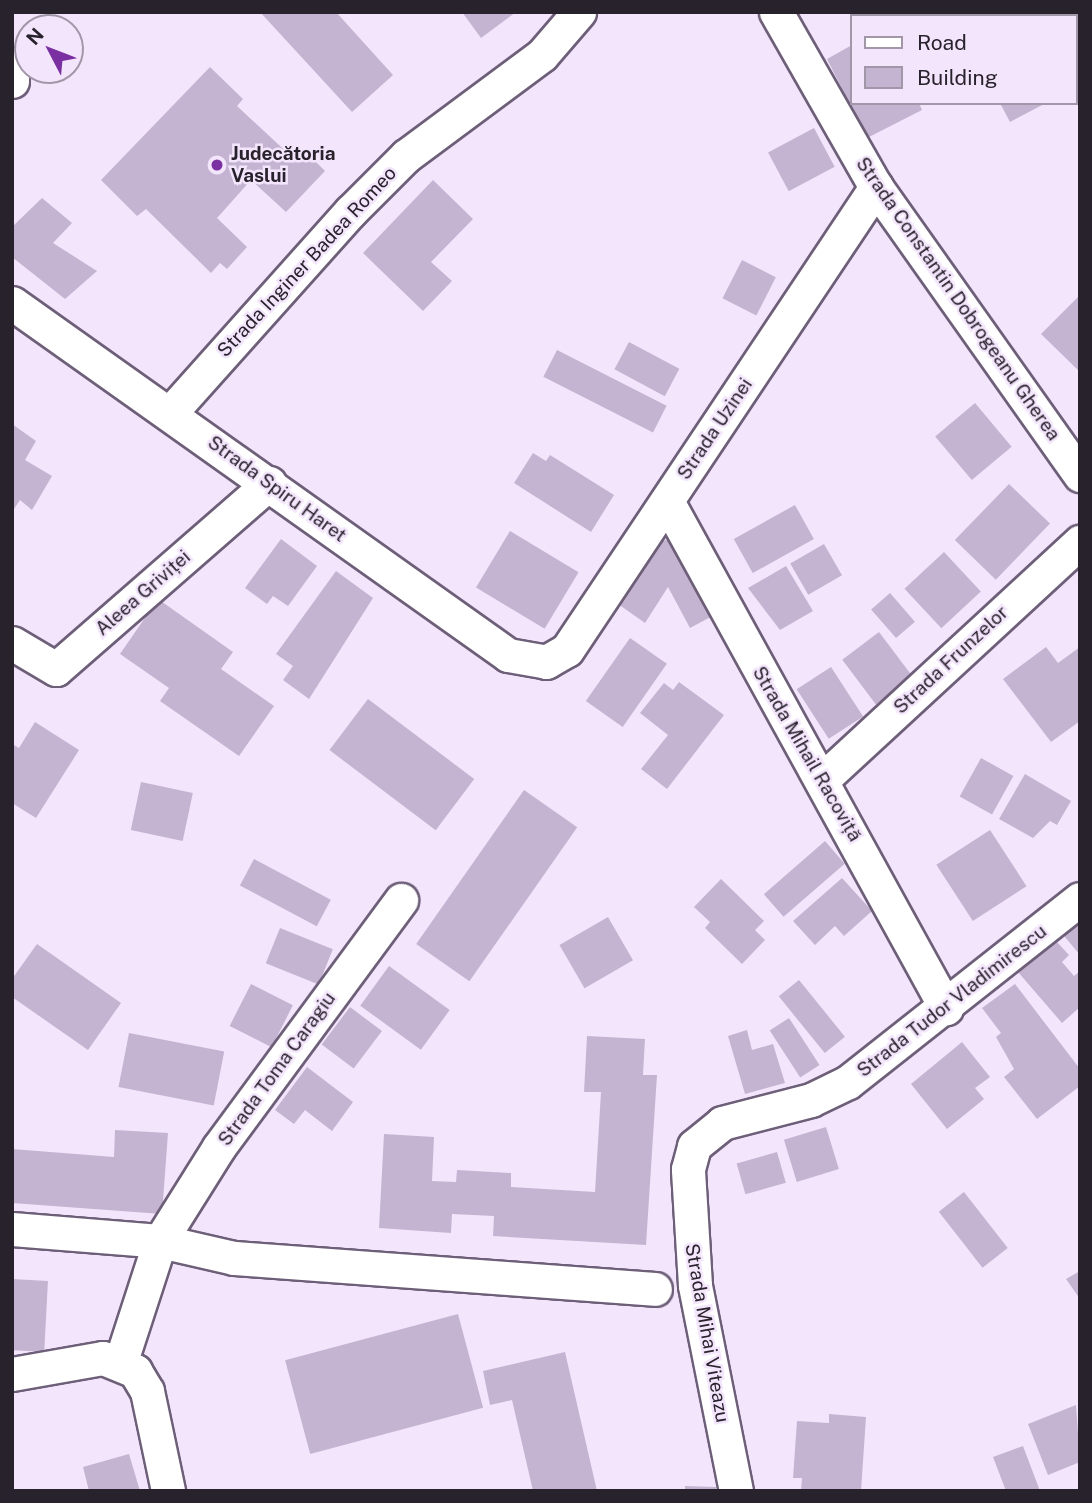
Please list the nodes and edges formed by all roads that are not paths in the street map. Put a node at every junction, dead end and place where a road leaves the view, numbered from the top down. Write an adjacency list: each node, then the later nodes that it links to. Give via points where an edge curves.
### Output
1 (579, 12): 5 (street, Strada Inginer Badea Romeo, via 542,55 406,156 360,201)
2 (776, 12): 3 (street, Strada Constantin Dobrogeanu Gherea)
3 (876, 187): 6 (street, Strada Constantin Dobrogeanu Gherea); 8 (street, Strada Uzinei)
4 (12, 303): 5 (street, Strada Spiru Haret)
5 (171, 412): 7 (street, Strada Spiru Haret)
6 (1080, 475)
7 (269, 483): 10 (street, Aleea Griviței, via 56,669); 11 (street, Strada Spiru Haret, via 508,656)
8 (667, 501): 11 (street, Strada Uzinei, via 567,650); 12 (street, Strada Mihail Racoviță)
9 (1080, 542): 12 (street, Strada Frunzelor)
10 (12, 643)
11 (546, 662)
12 (823, 779): 15 (street, Strada Mihail Racoviță)
13 (401, 900): 18 (street, Strada Toma Caragiu, via 219,1147)
14 (1080, 900): 15 (street, Strada Tudor Vladimirescu)
15 (946, 1008): 16 (street, Strada Tudor Vladimirescu, via 848,1082)
16 (702, 1135): 23 (street, Strada Mihai Viteazu, via 688,1168 690,1241)
17 (12, 1229): 18 (street)
18 (160, 1241): 19 (street, via 234,1258); 20 (street, Strada Toma Caragiu)
19 (655, 1289)
20 (121, 1361): 21 (street, via 77,1360); 22 (street, via 147,1391)
21 (12, 1374)
22 (168, 1491)
23 (736, 1491)

